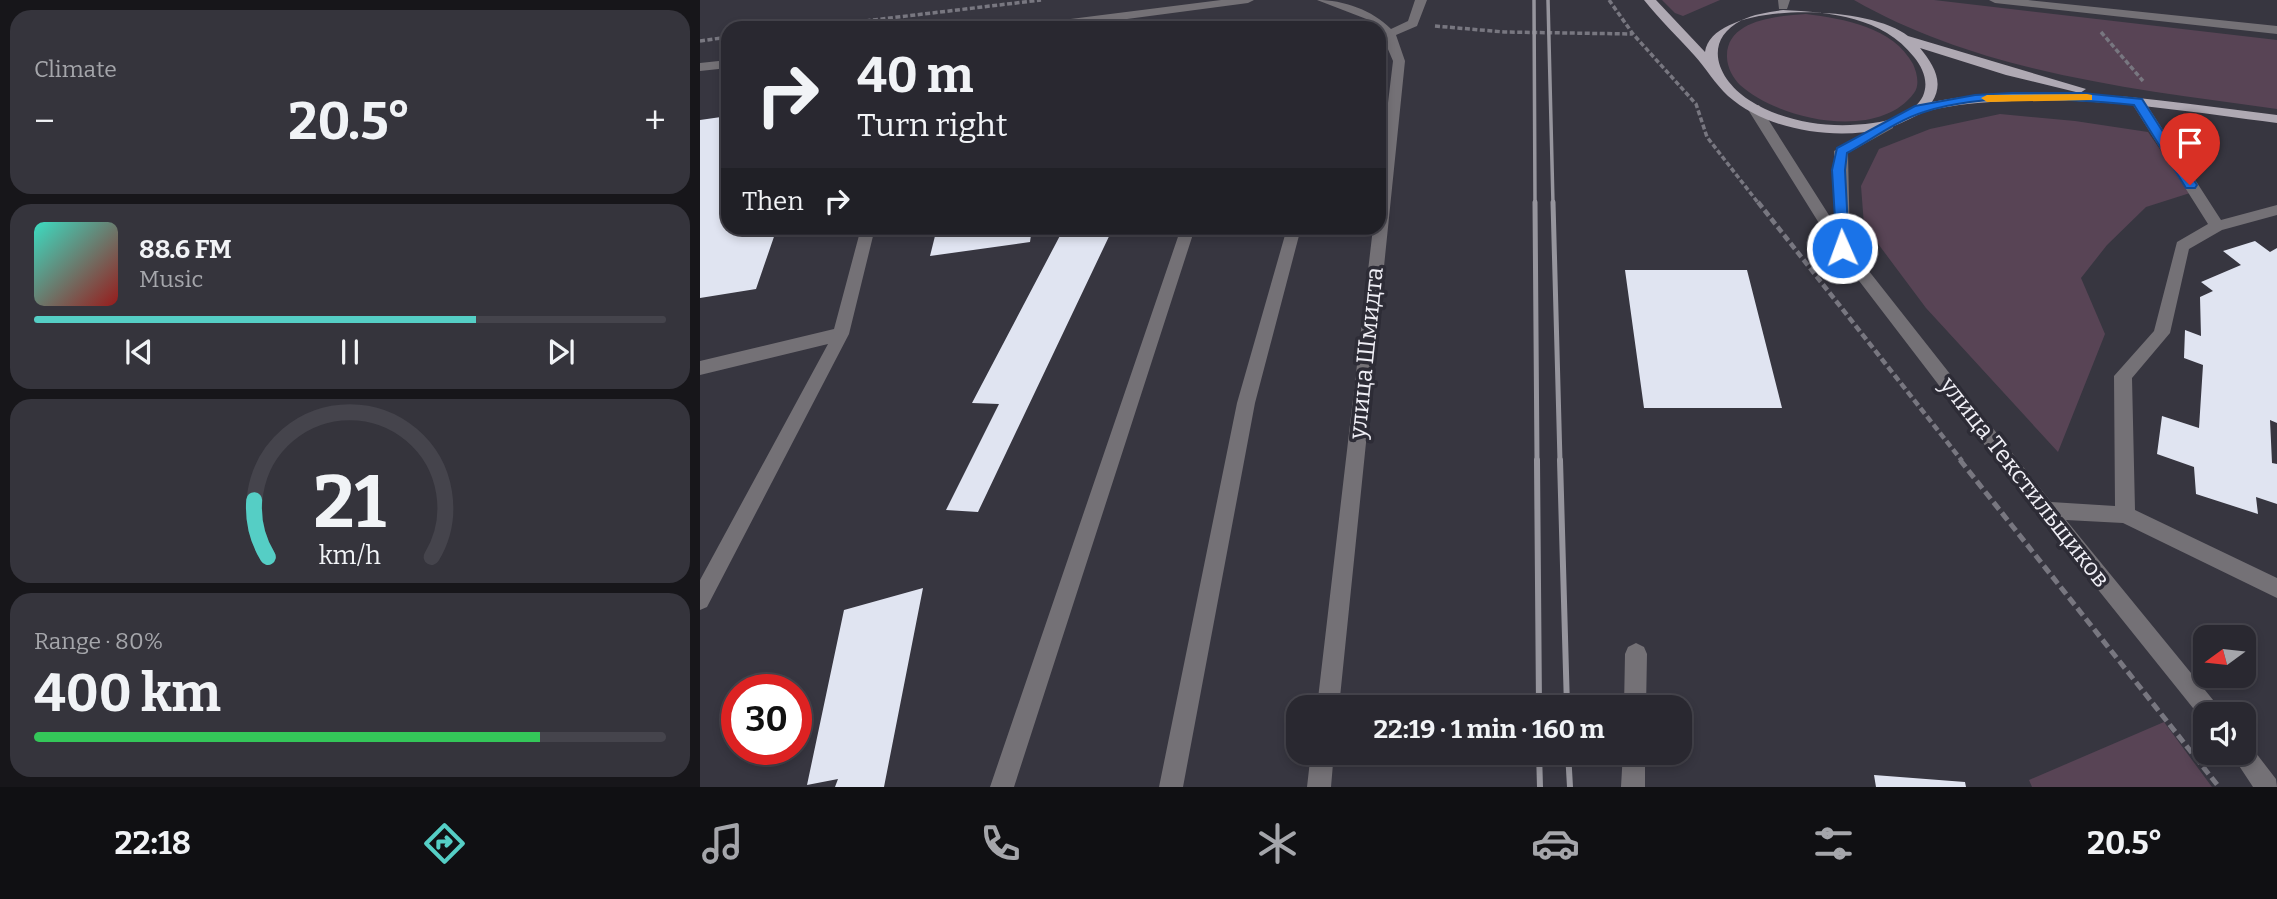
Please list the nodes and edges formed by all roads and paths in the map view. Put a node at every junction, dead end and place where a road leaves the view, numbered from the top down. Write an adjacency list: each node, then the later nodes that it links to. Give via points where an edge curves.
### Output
1 (1041, 0): 13 (path)
2 (1248, 0): 14 (street)
3 (1421, 0): 16 (street)
4 (1609, 0): 21 (path)
5 (1650, 0): 27 (main road)
6 (1823, 0): 11 (main road)
7 (1995, 0): 12 (street)
8 (2087, 0): 12 (street)
9 (1328, 1): 15 (street)
10 (1783, 3): 11 (main road); 27 (main road, via 1733,20 1717,33 1710,49)
11 (1843, 12): 23 (main road, via 1877,23)
12 (2108, 13): 18 (street)
13 (865, 21)
14 (1085, 21)
15 (1376, 21)
16 (1413, 23): 20 (street); 21 (path, via 1504,32)
17 (2098, 29): 28 (path)
18 (2277, 30)
19 (1386, 31): 20 (street)
20 (1389, 34): 34 (street, улица Шмидта, via 1399,61)
21 (1633, 34): 59 (path, via 1696,104 1707,137 1729,166)
22 (721, 38): 24 (path)
23 (1905, 40): 29 (main road, via 2010,72); 31 (main road, via 1929,67 1929,96)
24 (700, 41)
25 (721, 65): 26 (street)
26 (700, 67)
27 (1712, 67): 30 (main road, via 1727,89)
28 (2146, 85)
29 (2138, 102): 31 (main road, via 2012,97); 32 (main road); 36 (street)
30 (1754, 108): 33 (main road, via 1821,129); 41 (street, улица Текстильщиков)
31 (1919, 109): 33 (main road)
32 (2277, 119)
33 (1888, 125): 41 (street, via 1841,151)
34 (1386, 179)
35 (2277, 210): 36 (street)
36 (2217, 226): 45 (street, via 2182,246 2162,333 2123,376)
37 (866, 235): 42 (street)
38 (1186, 235): 55 (street)
39 (1292, 235): 56 (street, via 1246,403)
40 (1380, 235): 49 (street, улица Шмидта)
41 (1842, 248): 44 (street, улица Текстильщиков)
42 (841, 334): 43 (street); 47 (street)
43 (700, 368)
44 (2046, 510): 45 (street); 51 (street, улица Текстильщиков)
45 (2125, 515): 46 (street)
46 (2277, 588)
47 (700, 600)
48 (1636, 654): 50 (street)
49 (1329, 695)
50 (1635, 695)
51 (2200, 702)
52 (1322, 765): 57 (street)
53 (1634, 765): 58 (street)
54 (2251, 765): 60 (street)
55 (1002, 787)
56 (1171, 787)
57 (1319, 787)
58 (1633, 787)
59 (2219, 787)
60 (2268, 787)

